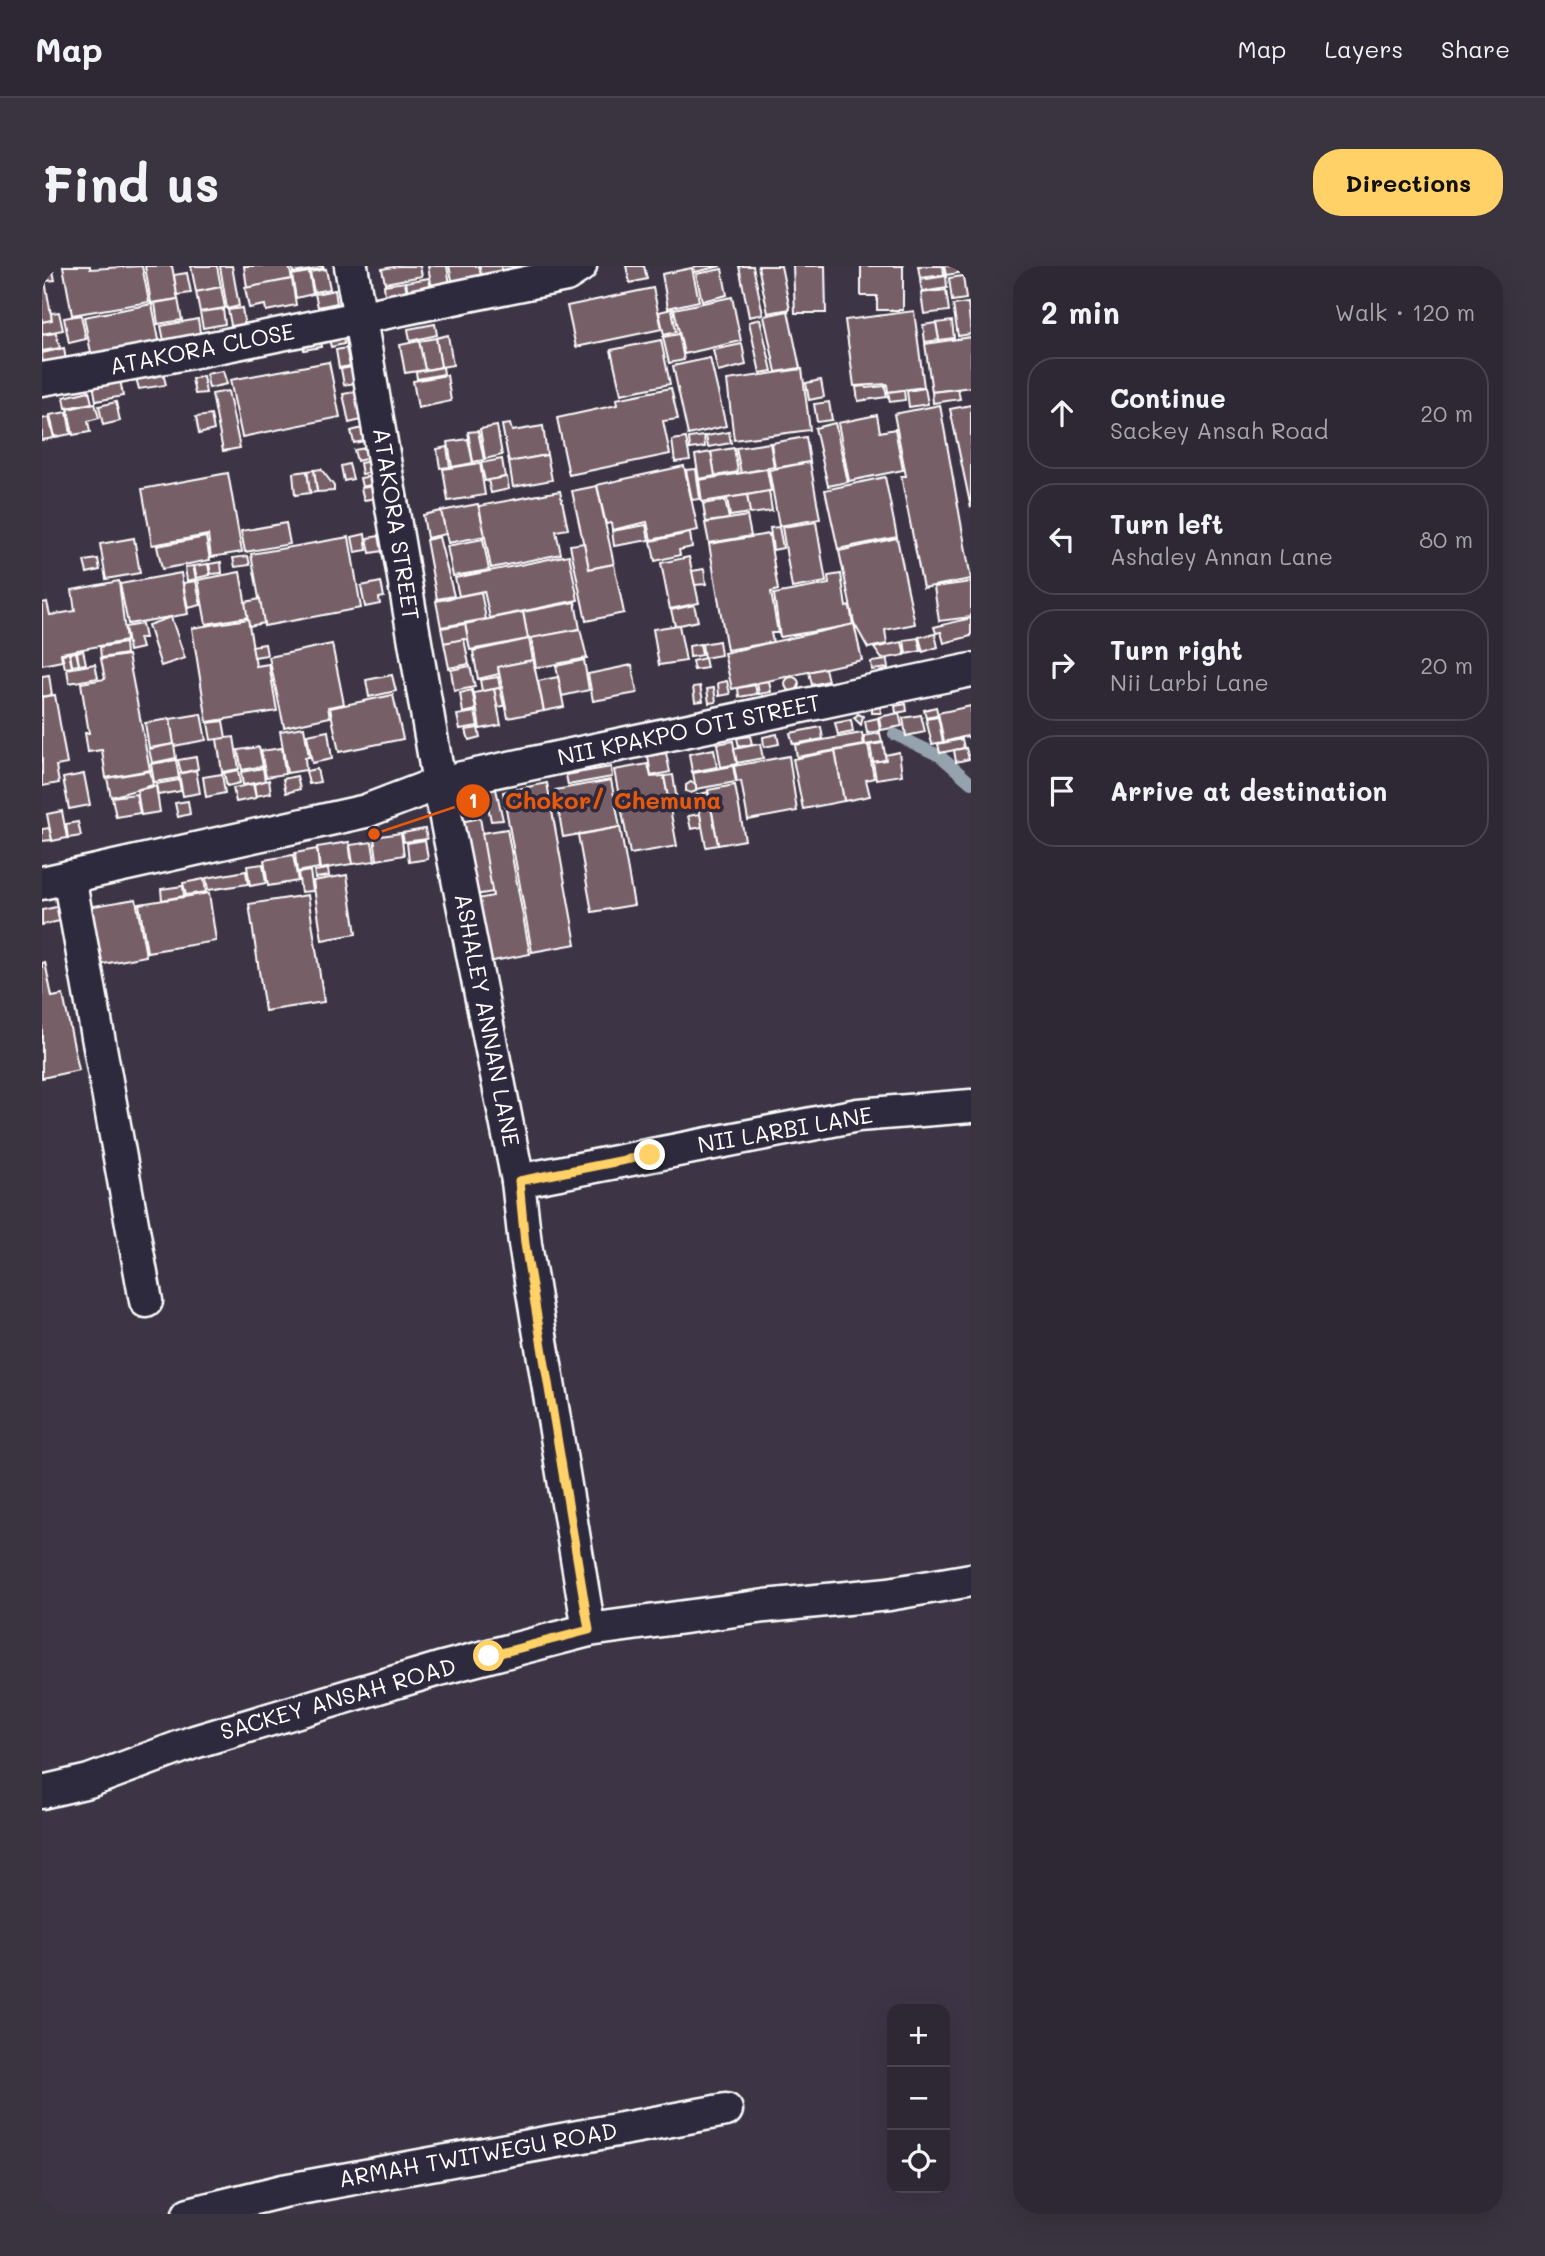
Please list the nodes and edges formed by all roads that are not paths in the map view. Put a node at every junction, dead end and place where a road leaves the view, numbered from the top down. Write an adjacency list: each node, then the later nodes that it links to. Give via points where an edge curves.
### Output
1 (351, 266): 3 (street, ATAKORA STREET)
2 (580, 266): 3 (street, ATAKORA CLOSE, via 566,275)
3 (362, 316): 4 (street, ATAKORA CLOSE, via 205,352); 6 (street, ATAKORA STREET)
4 (42, 379)
5 (971, 670): 6 (street, NII KPAKPO OTI STREET)
6 (439, 783): 7 (street, NII KPAKPO OTI STREET, via 366,811); 9 (street, ASHALEY ANNAN LANE)
7 (55, 880): 10 (street)
8 (971, 1106): 9 (street, NII LARBI LANE, via 858,1115)
9 (519, 1181): 12 (street, ASHALEY ANNAN LANE, via 525,1244)
10 (146, 1301)
11 (971, 1580): 12 (street, SACKEY ANSAH ROAD)
12 (589, 1630): 13 (street, SACKEY ANSAH ROAD, via 400,1680 194,1742 89,1781)
13 (42, 1792)
14 (726, 2110): 15 (street, ARMAH TWITWEGU ROAD, via 283,2191)
15 (189, 2214)

